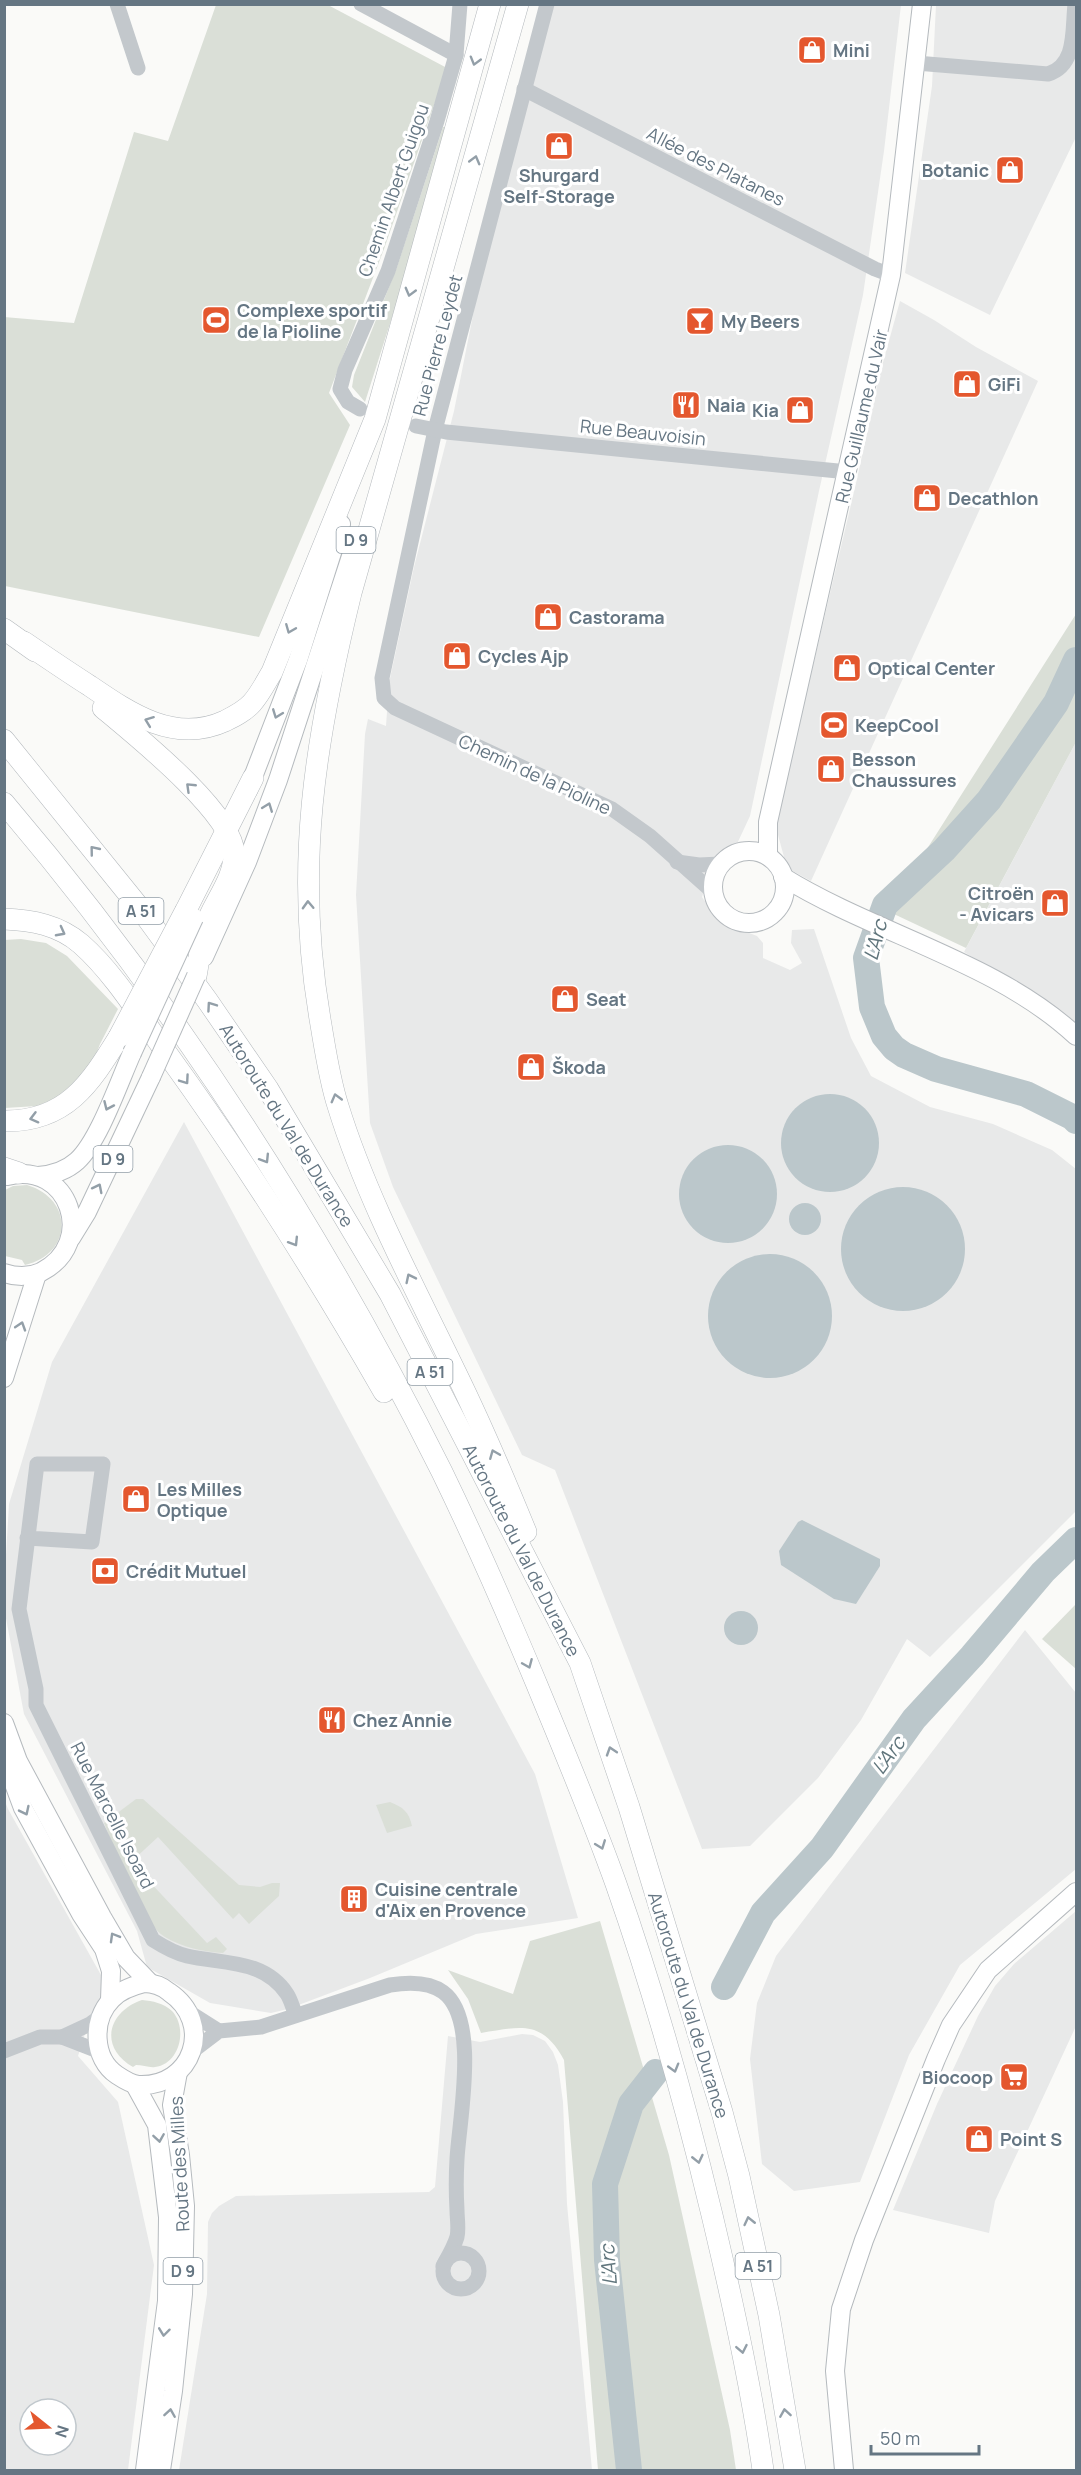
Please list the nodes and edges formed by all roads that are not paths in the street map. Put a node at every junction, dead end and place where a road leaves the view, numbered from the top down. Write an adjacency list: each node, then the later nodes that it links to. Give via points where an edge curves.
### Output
1 (117, 4): 11 (street)
2 (361, 4): 9 (street)
3 (460, 4): 9 (street, Chemin Albert Guigou)
4 (490, 4): 15 (highway, D 9, one-way to 15)
5 (518, 4): 13 (highway, D 9, one-way to 5)
6 (547, 4): 12 (street, Rue Pierre Leydet)
7 (922, 4): 10 (main road, Rue Guillaume du Vair)
8 (1075, 4): 10 (street, via 1070,54 1058,71 1048,74)
9 (456, 55): 15 (street, Chemin Albert Guigou, via 388,271 340,389 348,402)
10 (916, 63): 14 (main road, Rue Guillaume du Vair)
11 (138, 68)
12 (524, 89): 14 (street, Allée des Platanes); 17 (street, Rue Pierre Leydet)
13 (460, 216): 36 (main road, D 9, one-way to 13, via 247,862 278,780); 48 (highway, one-way to 13, via 489,1441 396,1249 347,1134 330,1076 312,966 307,900 309,813 327,691 351,593)
14 (891, 275): 18 (main road, Rue Guillaume du Vair)
15 (368, 414): 20 (highway, one-way to 20, via 272,672 252,704 241,713 197,729 178,729 143,720); 23 (main road, D 9, one-way to 23, via 298,660)
16 (416, 426): 17 (street, Rue Beauvoisin)
17 (435, 430): 18 (street, Rue Beauvoisin); 21 (street, Rue Pierre Leydet, via 382,678)
18 (848, 472): 25 (main road, Rue Guillaume du Vair)
19 (4, 629): 20 (highway)
20 (24, 642): 26 (highway, one-way to 20, via 200,796)
21 (384, 698): 29 (street, Chemin de la Pioline, via 394,708 612,809 650,836)
22 (4, 741): 48 (highway, Autoroute du Val de Durance / A 51, one-way to 22, via 390,1294 267,1089 138,907)
23 (252, 778): 26 (highway)
24 (4, 803): 47 (highway, Autoroute du Val de Durance / A 51, one-way to 47, via 73,886 234,1109 322,1251 418,1425)
25 (768, 822): 27 (main road, Rue Guillaume du Vair); 28 (main road, Rue Guillaume du Vair)
26 (229, 834): 36 (highway)
27 (743, 851): 28 (main road); 30 (main road)
28 (768, 856): 31 (main road)
29 (677, 862): 30 (street); 32 (street, Chemin de la Pioline)
30 (721, 864): 32 (main road, via 713,883)
31 (783, 877): 33 (main road); 34 (main road)
32 (714, 893): 34 (main road, via 724,913 745,922 763,920)
33 (826, 902): 34 (main road, via 796,901); 38 (main road, via 1023,996)
34 (779, 906)
35 (4, 920): 47 (highway, one-way to 47, via 41,923 66,933 80,943 124,994 250,1175 331,1301)
36 (199, 924): 37 (highway); 39 (highway, bridge)
37 (196, 976): 42 (main road, D 9, one-way to 37, bridge, via 87,1212)
38 (1077, 1036)
39 (125, 1045): 40 (highway, one-way to 40, via 72,1101 35,1118); 41 (main road, D 9, one-way to 41, via 86,1152 71,1167 47,1176)
40 (4, 1121)
41 (16, 1173): 42 (main road, via 52,1183 63,1194 73,1224)
42 (70, 1239): 44 (main road, via 52,1266)
43 (4, 1273): 44 (main road)
44 (36, 1274): 45 (main road, one-way to 44)
45 (4, 1378)
46 (27, 1538): 46 (street, Rue Marcelle Isoard, via 37,1464 103,1464 92,1542); 55 (street, Rue Marcelle Isoard, via 19,1608 36,1706 153,1940 184,1955 241,1964 270,1976 287,1994)
47 (506, 1610): 68 (highway, Autoroute du Val de Durance / A 51, one-way to 68, via 616,1884 684,2102 728,2280)
48 (580, 1663): 69 (highway, Autoroute du Val de Durance / A 51, one-way to 48, via 769,2315 739,2176 688,1996)
49 (4, 1723): 52 (main road, one-way to 49, via 126,1958 102,1917 18,1761)
50 (4, 1757): 53 (main road, one-way to 53, via 23,1808 104,1949 111,1971)
51 (1077, 1892): 70 (main road, via 988,1970 951,2025 936,2059 864,2240 842,2309 836,2371)
52 (150, 1983): 53 (main road, via 133,1986); 54 (main road, via 172,1994)
53 (110, 2003): 57 (street, via 90,2024); 59 (main road, via 97,2036)
54 (189, 2012): 56 (street); 60 (main road, via 195,2033)
55 (296, 2015): 56 (street, via 261,2027); 63 (street, via 409,1982 427,1984 444,1992 458,2012 465,2055 457,2160)
56 (219, 2031): 60 (street)
57 (62, 2037): 58 (street, via 40,2037); 59 (street)
58 (4, 2051)
59 (98, 2051): 62 (main road, via 110,2071)
60 (190, 2053): 61 (main road)
61 (178, 2072): 62 (main road, via 168,2080); 67 (main road, Route des Milles / D 9, one-way to 61, via 183,2294 185,2206 172,2105)
62 (135, 2085): 66 (main road, Route des Milles / D 9, one-way to 66, via 157,2125 168,2217 167,2301)
63 (458, 2236): 64 (street); 65 (street)
64 (472, 2256): 65 (street, via 458,2253); 65 (street, via 480,2269 478,2279 470,2287 461,2290 447,2283)
65 (443, 2266)
66 (145, 2470)
67 (161, 2470)
68 (763, 2470)
69 (795, 2470)
70 (844, 2470)

